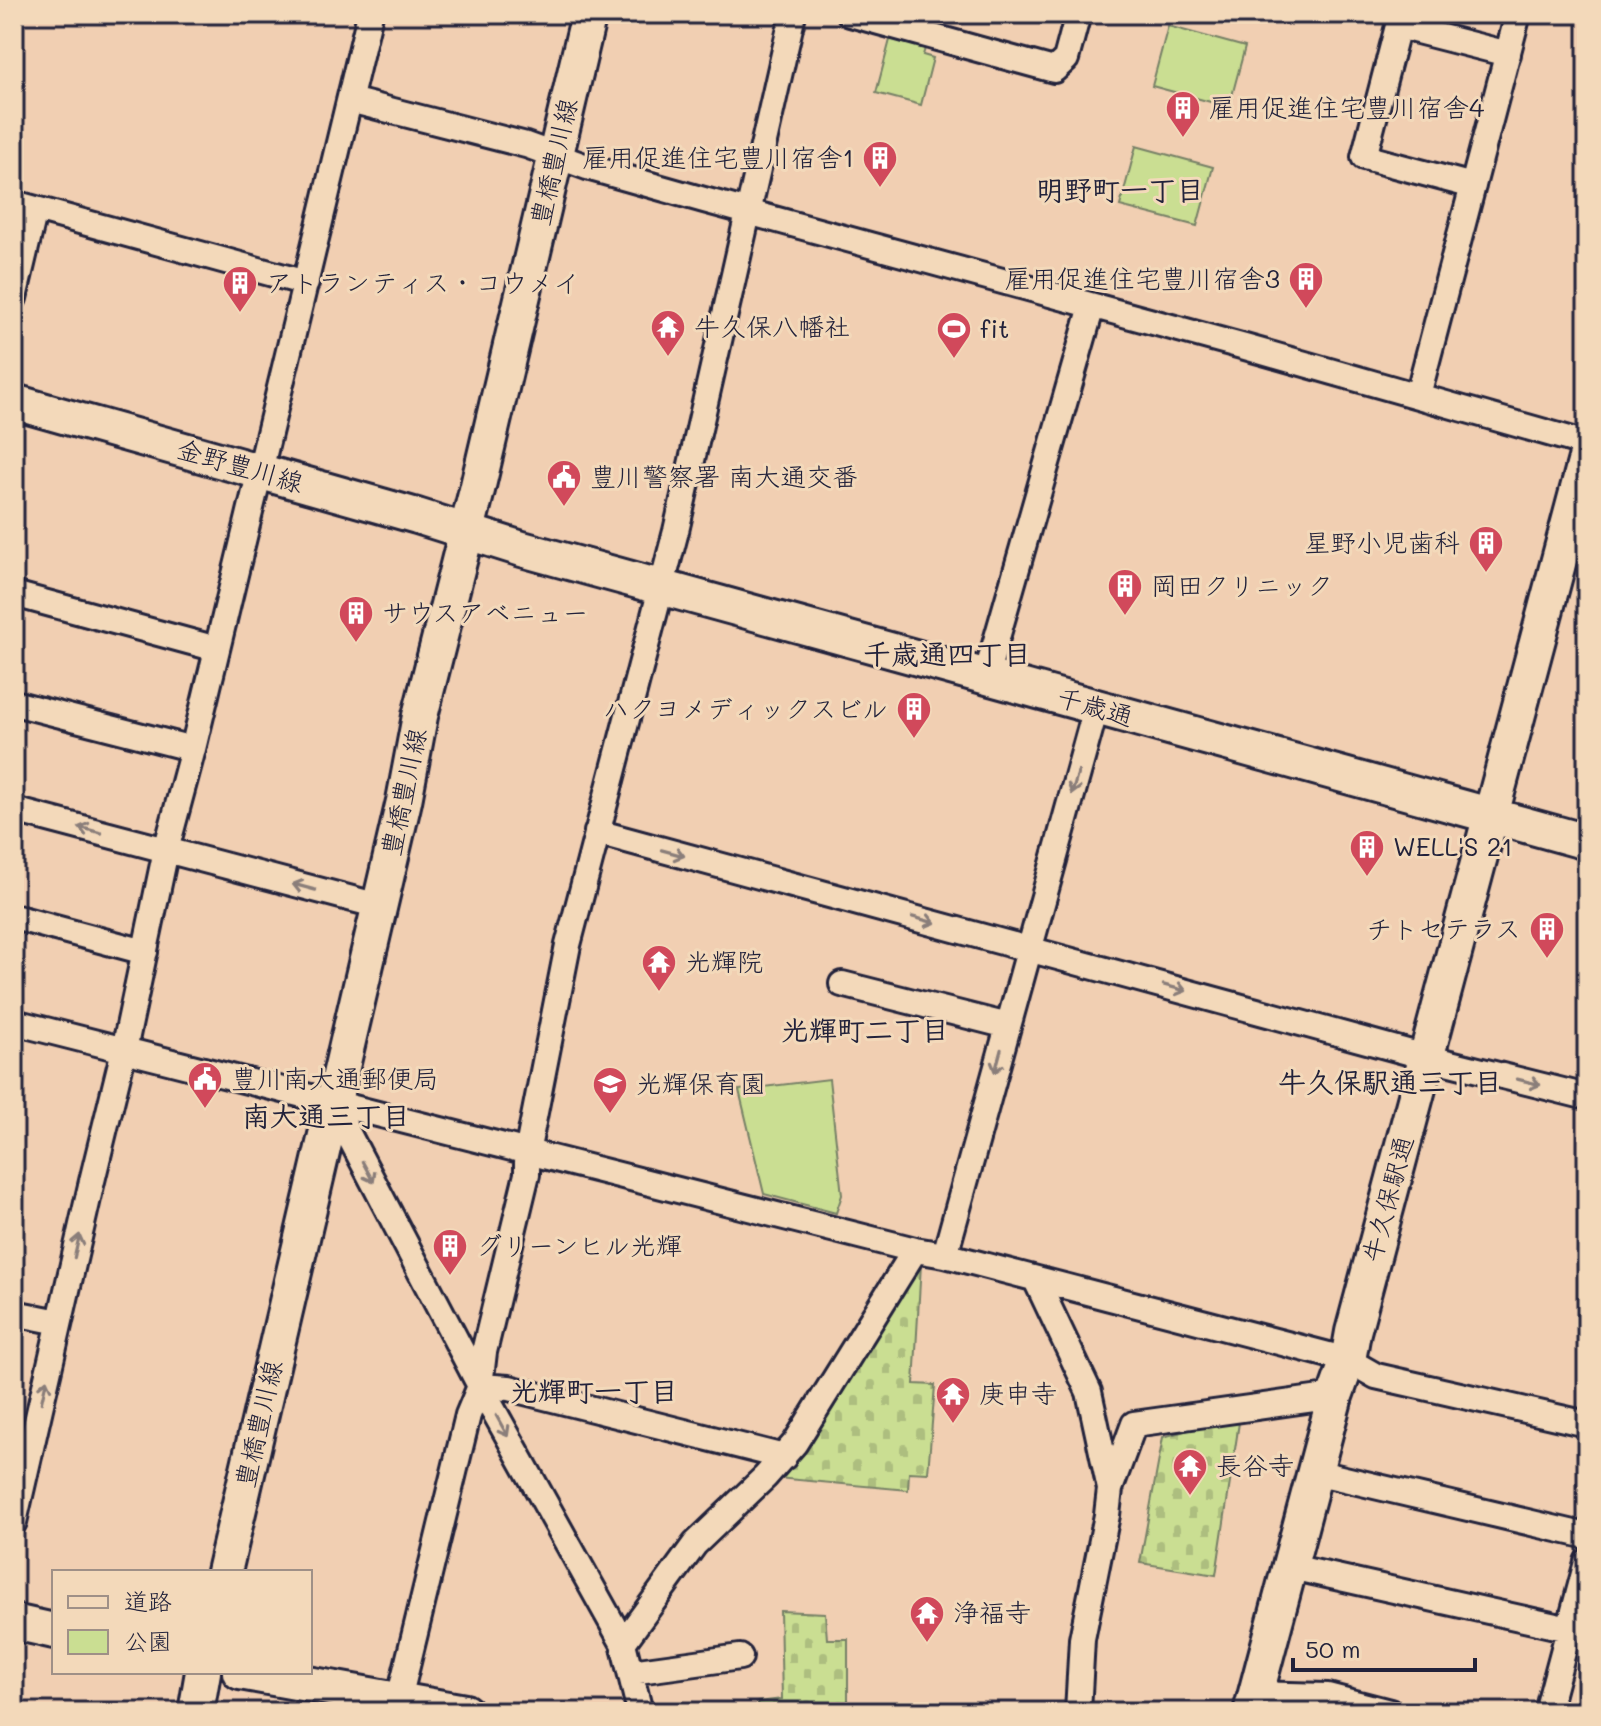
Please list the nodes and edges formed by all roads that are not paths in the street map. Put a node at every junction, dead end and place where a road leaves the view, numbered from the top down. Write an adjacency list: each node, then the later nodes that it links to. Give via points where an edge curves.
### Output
1 (370, 14): 8 (street)
2 (589, 14): 9 (street, 豊橋豊川線)
3 (793, 14): 12 (street)
4 (850, 14): 5 (street, via 1054,70 1066,59)
5 (1078, 14)
6 (1518, 14): 7 (street)
7 (1508, 54): 10 (street); 10 (street, via 1398,26 1394,40 1364,157)
8 (350, 100): 9 (street); 13 (street)
9 (555, 156): 12 (street); 21 (street, 豊橋豊川線)
10 (1473, 186): 16 (street)
11 (25, 206): 13 (street); 14 (street)
12 (747, 212): 15 (street); 22 (street)
13 (306, 283): 20 (street)
14 (14, 298)
15 (1092, 306): 16 (street); 25 (street)
16 (1418, 395): 18 (street)
17 (14, 402): 20 (street, 金野豊川線)
18 (1587, 444)
19 (1587, 455): 30 (street, 牛久保駅通)
20 (260, 471): 21 (street, 金野豊川線); 24 (street)
21 (466, 531): 22 (street, 千歳通); 34 (street, 豊橋豊川線)
22 (661, 587): 25 (street, 千歳通); 31 (street)
23 (14, 594): 24 (street)
24 (217, 649): 28 (street)
25 (986, 676): 27 (street, 千歳通)
26 (14, 703): 28 (street)
27 (1096, 708): 30 (street, 千歳通); 36 (street, one-way to 36)
28 (193, 749): 33 (street)
29 (14, 810): 33 (street, one-way to 29)
30 (1491, 815): 32 (street, 千歳通); 42 (street, 牛久保駅通)
31 (597, 832): 36 (street, one-way to 36); 45 (street, via 568,945)
32 (1587, 842)
33 (166, 850): 34 (street, one-way to 33); 37 (street)
34 (379, 906): 44 (street, 豊橋豊川線)
35 (14, 917): 37 (street)
36 (1029, 948): 40 (street); 42 (street, one-way to 42)
37 (145, 952): 41 (street)
38 (842, 984): 40 (street)
39 (14, 1022): 41 (street)
40 (1008, 1026): 47 (street, one-way to 47)
41 (124, 1050): 44 (street); 50 (street, one-way to 41)
42 (1426, 1057): 43 (street, one-way to 43); 51 (street, 牛久保駅通)
43 (1587, 1097)
44 (332, 1103): 45 (street); 52 (street, one-way to 52); 62 (street, 豊橋豊川線)
45 (527, 1153): 46 (street); 52 (street, via 527,1174)
46 (915, 1250): 47 (street); 55 (street)
47 (945, 1255): 48 (street)
48 (1036, 1280): 51 (street); 57 (street, via 1089,1392)
49 (14, 1313): 50 (street)
50 (59, 1322): 58 (street, one-way to 50)
51 (1348, 1360): 53 (street, 牛久保駅通); 54 (street, via 1376,1376)
52 (480, 1386): 55 (street, via 509,1388); 66 (street, one-way to 66); 71 (street, via 468,1415)
53 (1335, 1396): 56 (street, 牛久保駅通); 57 (street, via 1134,1424)
54 (1587, 1424)
55 (784, 1457): 66 (street, via 695,1544)
56 (1315, 1472): 59 (street); 61 (street, 牛久保駅通)
57 (1110, 1489): 76 (street, via 1082,1639)
58 (14, 1522)
59 (1587, 1536)
60 (1587, 1562): 64 (street)
61 (1291, 1567): 64 (street); 72 (street, 牛久保駅通)
62 (224, 1570)
63 (14, 1622): 65 (street)
64 (1569, 1629): 78 (street)
65 (52, 1631)
66 (623, 1643): 68 (street)
67 (740, 1657): 68 (street)
68 (631, 1672): 75 (street)
69 (203, 1674): 73 (street)
70 (252, 1674): 71 (street)
71 (399, 1699): 74 (street)
72 (1253, 1703): 77 (street, via 1328,1696)
73 (196, 1712)
74 (465, 1712)
75 (640, 1712)
76 (1078, 1712)
77 (1390, 1712)
78 (1547, 1712)

